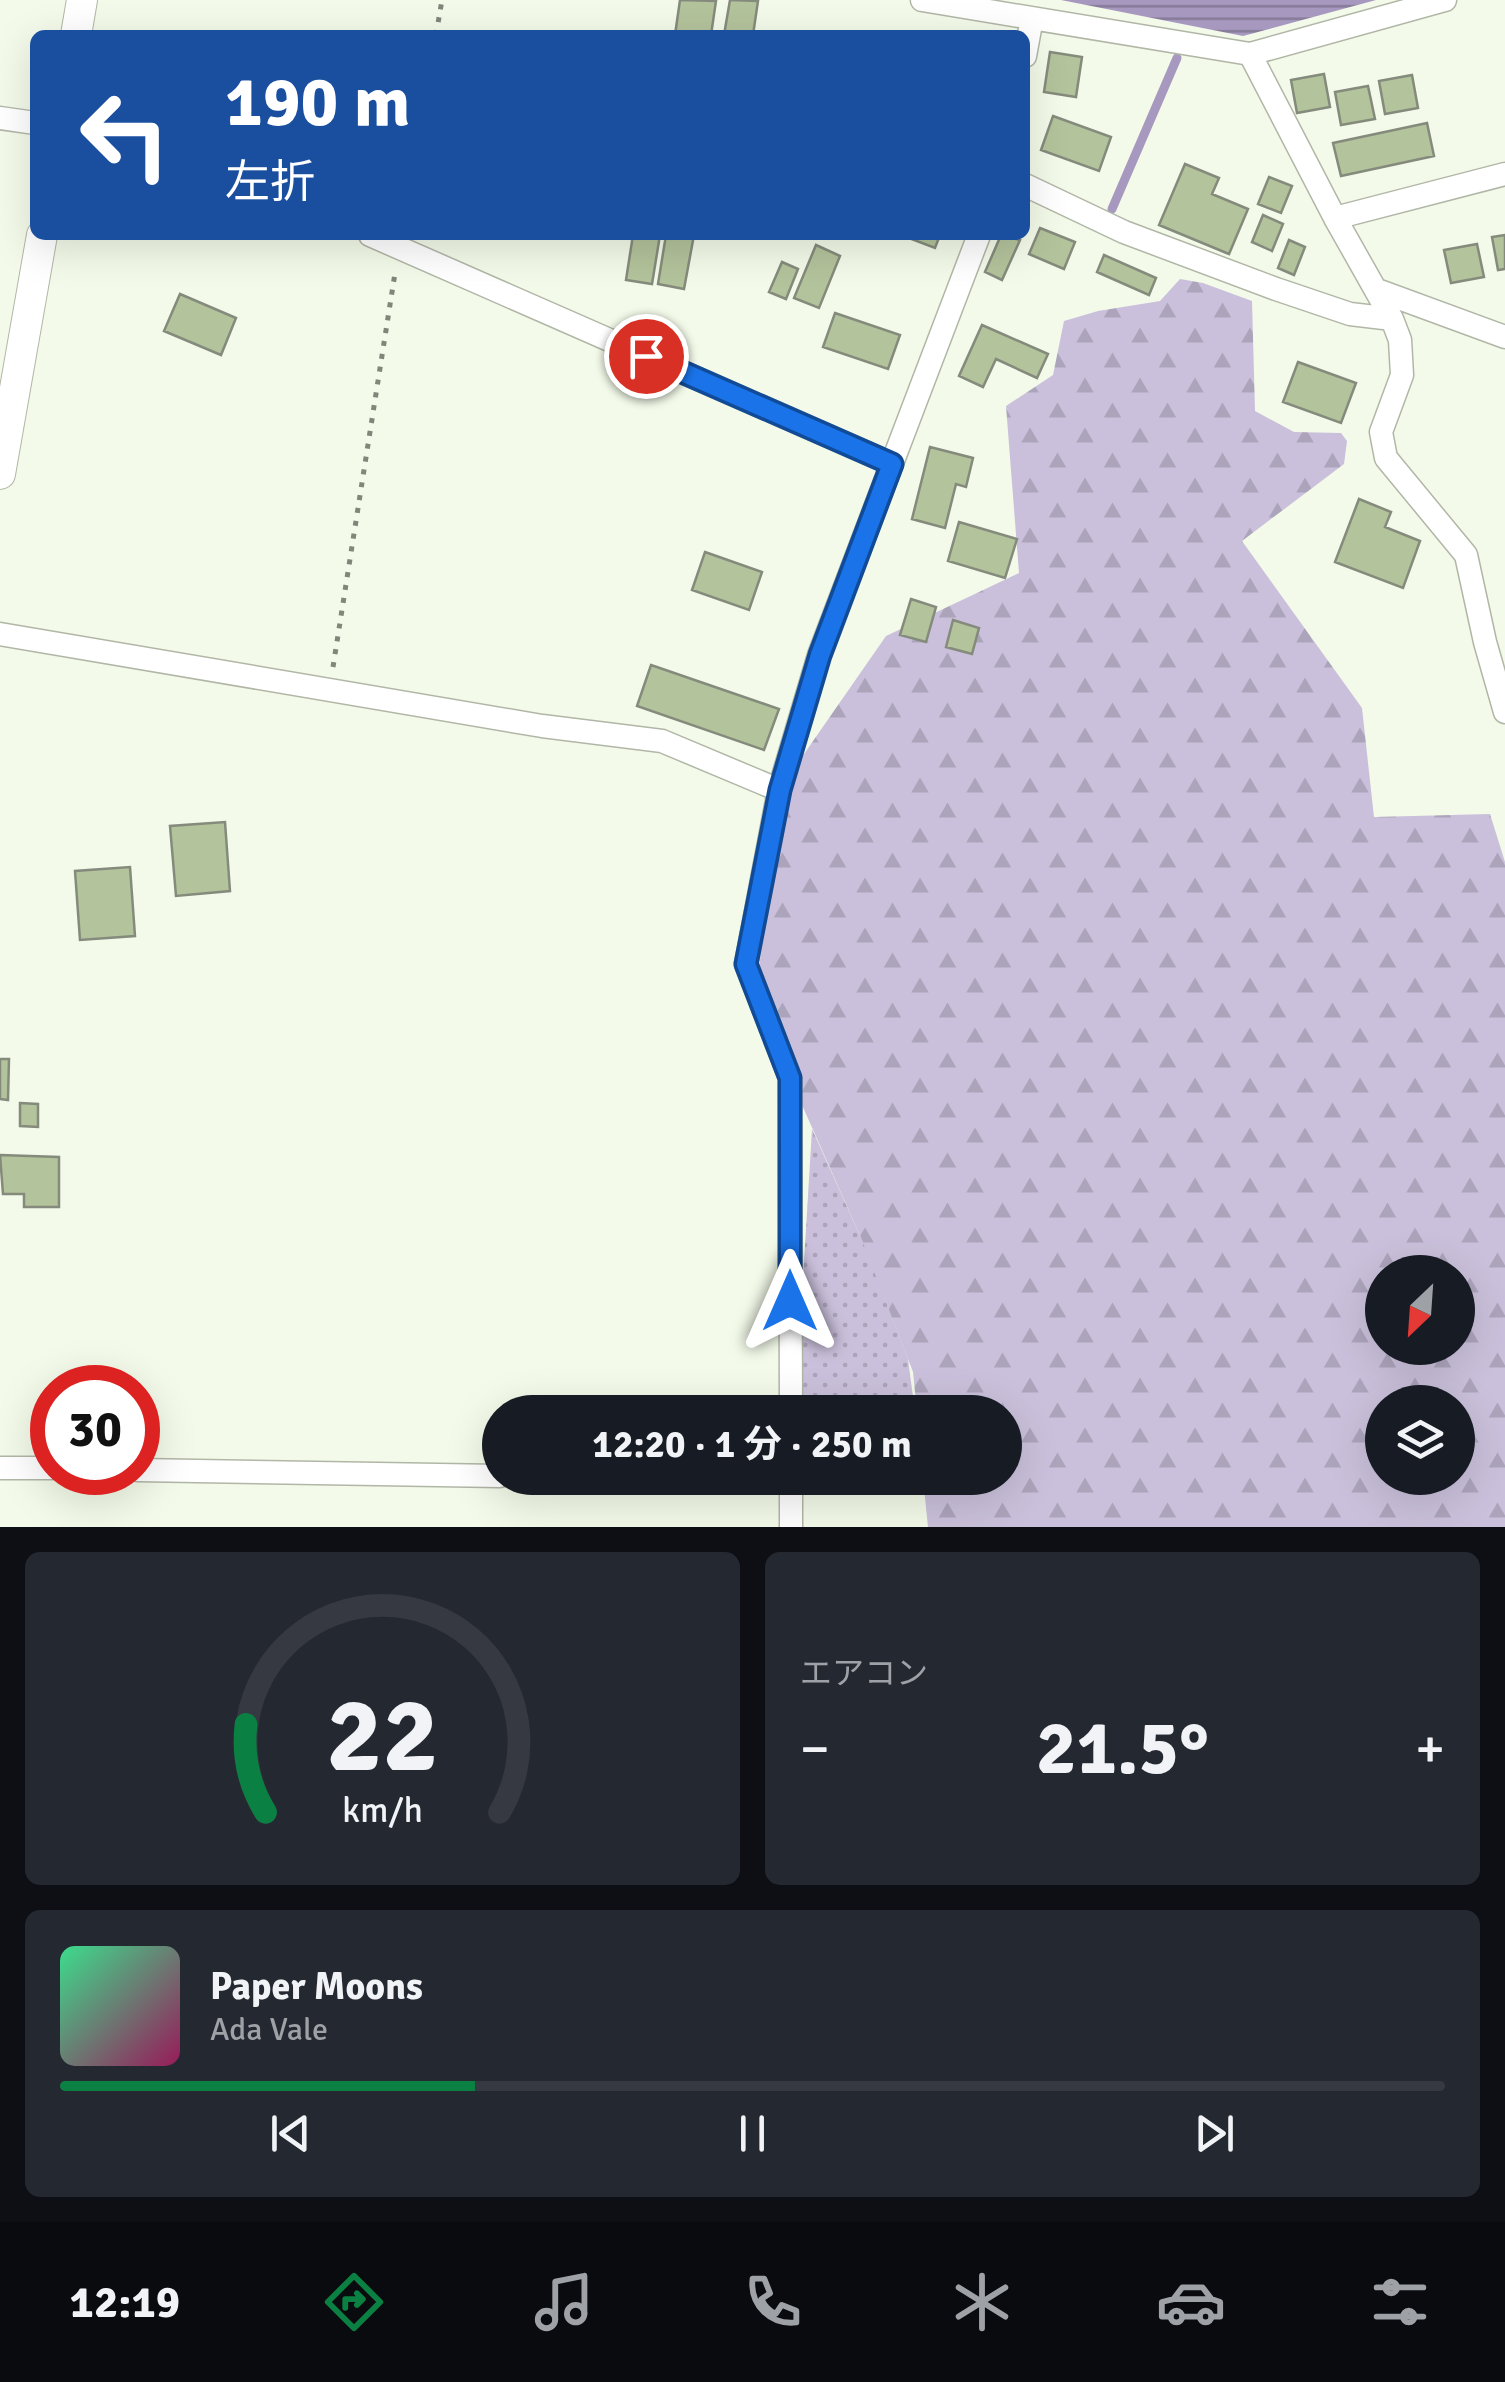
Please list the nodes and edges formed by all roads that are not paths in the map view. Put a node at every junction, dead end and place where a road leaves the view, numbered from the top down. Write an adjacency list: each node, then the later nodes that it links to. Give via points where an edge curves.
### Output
1 (82, 0): 5 (street)
2 (922, 0): 4 (street)
3 (1446, 0): 6 (street)
4 (1018, 11): 6 (street)
5 (77, 30)
6 (1250, 54): 11 (street)
7 (0, 118): 8 (street)
8 (30, 122)
9 (1505, 174): 11 (street)
10 (1030, 187): 16 (street, via 1124,232 1276,288 1350,314)
11 (1335, 218): 15 (street)
12 (41, 240): 19 (street)
13 (382, 240): 18 (street)
14 (976, 240): 18 (street)
15 (1377, 290): 16 (street); 17 (street)
16 (1392, 318): 21 (street, via 1402,375 1381,432 1386,458 1466,555)
17 (1505, 336)
18 (892, 464): 22 (street, via 820,655)
19 (0, 474)
20 (0, 634): 22 (street, via 662,741)
21 (1505, 712)
22 (780, 790): 23 (street, via 746,964 790,1078)
23 (791, 1395)
24 (0, 1468): 25 (street)
25 (30, 1468)
26 (160, 1470): 27 (street)
27 (482, 1476)
28 (791, 1495): 29 (street)
29 (791, 1527)

